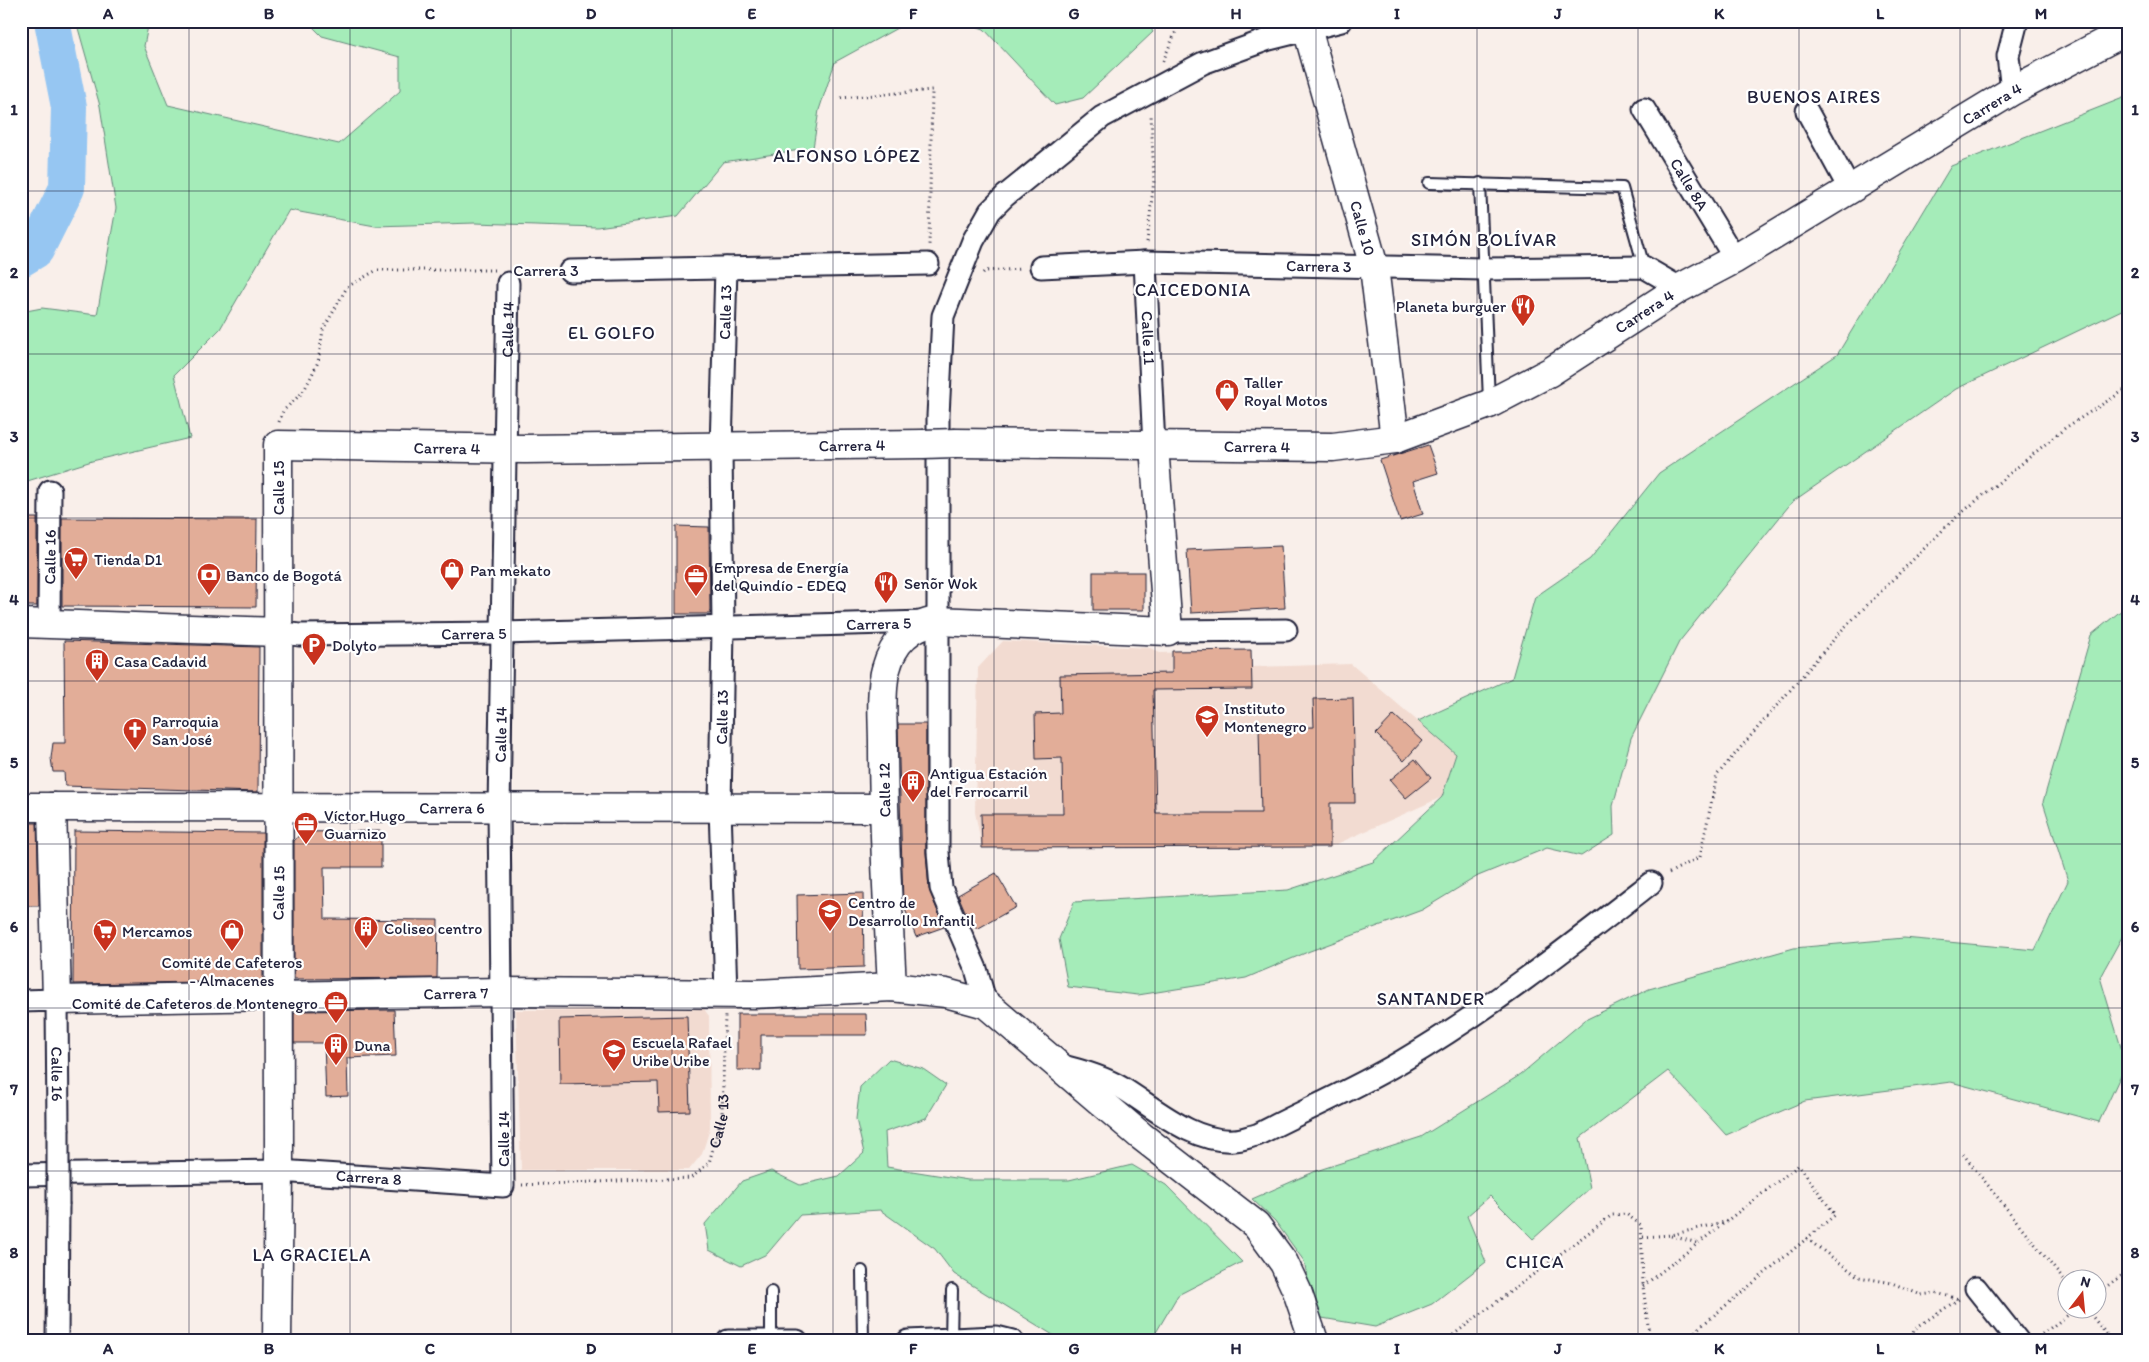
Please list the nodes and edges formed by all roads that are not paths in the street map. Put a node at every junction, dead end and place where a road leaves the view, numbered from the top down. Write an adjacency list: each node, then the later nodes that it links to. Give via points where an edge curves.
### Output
1 (1341, 21): 3 (street)
2 (2017, 21): 5 (street, via 2008,56)
3 (1306, 24): 15 (main road, Calle 10); 30 (street, via 1203,63 1102,117 990,211 973,241 943,316 938,416 940,575)
4 (2128, 30): 5 (main road, Carrera 4)
5 (2012, 91): 10 (main road, Carrera 4)
6 (1644, 109): 11 (street, Calle 8A)
7 (1807, 111): 10 (street)
8 (1429, 183): 9 (lane)
9 (1480, 183): 17 (lane, via 1622,188); 18 (lane)
10 (1849, 188): 11 (main road, Carrera 4)
11 (1735, 259): 21 (main road, Carrera 4)
12 (1145, 262): 14 (street, Carrera 3); 15 (street, Carrera 3); 25 (street, Calle 11)
13 (928, 264): 16 (street, Carrera 3)
14 (1041, 267)
15 (1374, 267): 18 (street, Carrera 3); 23 (main road, Calle 10)
16 (726, 268): 19 (street, Carrera 3); 27 (street, Calle 13)
17 (1644, 268): 18 (street, Carrera 3); 21 (street, Carrera 3)
18 (1484, 269): 22 (lane)
19 (570, 271)
20 (508, 274): 26 (street, Calle 14)
21 (1680, 288): 22 (main road, Carrera 4, via 1550,372)
22 (1489, 404): 23 (main road, Carrera 4)
23 (1395, 439): 25 (main road, Carrera 4, via 1333,447)
24 (278, 445): 26 (main road, Carrera 4); 34 (main road, Calle 15)
25 (1154, 446): 27 (main road, Carrera 4, bridge, via 956,443); 35 (main road, Calle 11)
26 (504, 448): 27 (main road, Carrera 4); 36 (street, Calle 14)
27 (721, 448): 32 (street, Calle 13)
28 (50, 491): 29 (street, Calle 16)
29 (49, 622): 31 (main road, Carrera 5); 34 (main road, Carrera 5)
30 (932, 622): 32 (street, Carrera 5); 35 (main road, Carrera 5); 42 (main road, Calle 12, via 912,628 896,644 885,670); 50 (street, via 940,735 940,888 976,969)
31 (21, 623)
32 (724, 628): 36 (street, Carrera 5); 41 (street, Calle 13)
33 (1286, 630): 35 (street, Carrera 5)
34 (279, 632): 36 (street, Carrera 5, via 299,635); 39 (main road, Calle 15)
35 (1168, 632)
36 (501, 633): 40 (street, Calle 14)
37 (21, 807): 38 (main road, Carrera 6)
38 (52, 807): 39 (main road, Carrera 6); 48 (main road, Calle 16)
39 (279, 808): 40 (main road, Carrera 6); 47 (main road, Calle 15)
40 (499, 808): 41 (main road, Carrera 6); 45 (street, Calle 14)
41 (720, 808): 42 (main road, Carrera 6); 46 (street, Calle 13)
42 (883, 808): 44 (main road, Calle 12)
43 (1651, 883): 51 (street, via 1464,1023 1400,1062 1257,1134 1234,1140 1210,1137 1167,1119 1104,1079 1087,1071)
44 (892, 987): 46 (main road, Carrera 7); 50 (main road, Carrera 7, via 946,993)
45 (502, 992): 46 (main road, Carrera 7); 47 (main road, Carrera 7); 54 (street, Calle 14)
46 (726, 993)
47 (278, 997): 48 (main road, Carrera 7); 52 (main road, Calle 15)
48 (57, 1000): 49 (street, Carrera 7); 61 (street, Calle 16, bridge)
49 (21, 1001)
50 (986, 1004): 51 (main road)
51 (1055, 1064): 59 (main road, via 1141,1136 1256,1224 1284,1263)
52 (279, 1171): 53 (street, Carrera 8); 54 (street, Carrera 8); 62 (main road, Calle 15)
53 (21, 1175)
54 (503, 1186)
55 (862, 1271): 66 (lane)
56 (952, 1290): 60 (lane)
57 (771, 1292): 64 (lane)
58 (1968, 1294): 69 (street)
59 (1311, 1330)
60 (951, 1340): 67 (street); 68 (street, via 996,1337)
61 (57, 1341)
62 (277, 1341)
63 (728, 1341): 64 (street)
64 (771, 1341): 65 (street)
65 (797, 1341)
66 (863, 1341)
67 (908, 1341)
68 (1012, 1341)
69 (2018, 1341)

